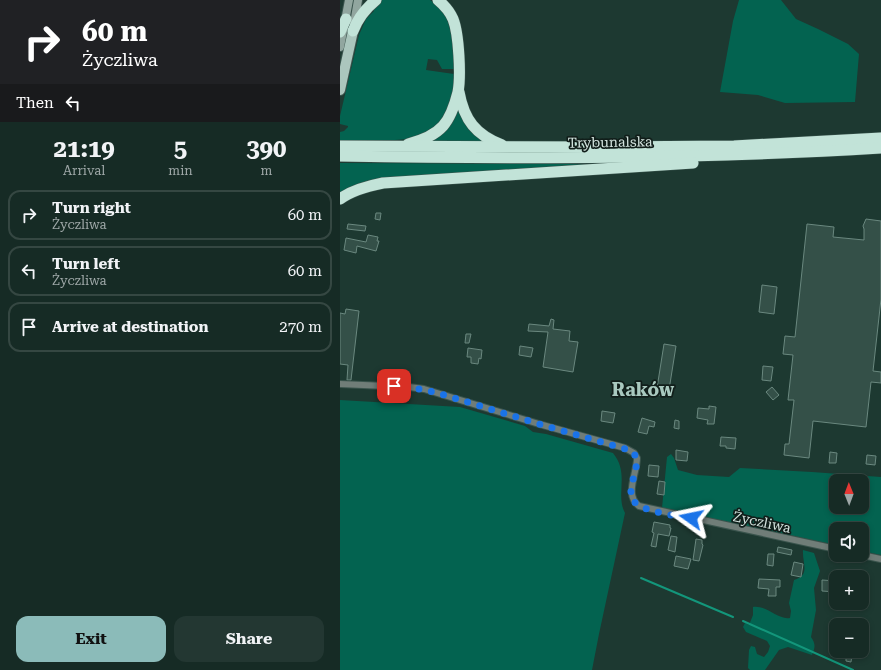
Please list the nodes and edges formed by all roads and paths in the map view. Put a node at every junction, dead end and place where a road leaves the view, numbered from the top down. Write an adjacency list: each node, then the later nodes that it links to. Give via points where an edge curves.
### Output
1 (349, 0): 5 (main road)
2 (358, 0): 6 (main road)
3 (376, 0): 6 (highway, via 360,17)
4 (438, 0): 9 (highway, via 451,15 456,29)
5 (346, 19): 7 (highway); 8 (main road)
6 (354, 31): 10 (main road)
7 (340, 32)
8 (340, 47)
9 (458, 89): 13 (highway, via 447,121 439,130 416,142); 14 (highway, via 464,111 475,129 489,139)
10 (340, 90)
11 (881, 138): 14 (highway, Trybunalska, via 734,146)
12 (340, 146): 13 (highway)
13 (396, 147): 14 (highway, Trybunalska)
14 (508, 147)
15 (881, 148): 16 (highway, Trybunalska)
16 (769, 154): 17 (highway, Trybunalska, via 601,158); 18 (highway, via 730,161 383,183 352,192)
17 (340, 156)
18 (340, 199)
19 (340, 384): 20 (street, Życzliwa, via 424,389 625,448 637,458 631,497 635,504 643,508)
20 (829, 548)
21 (869, 556): 22 (street)
22 (881, 559)

